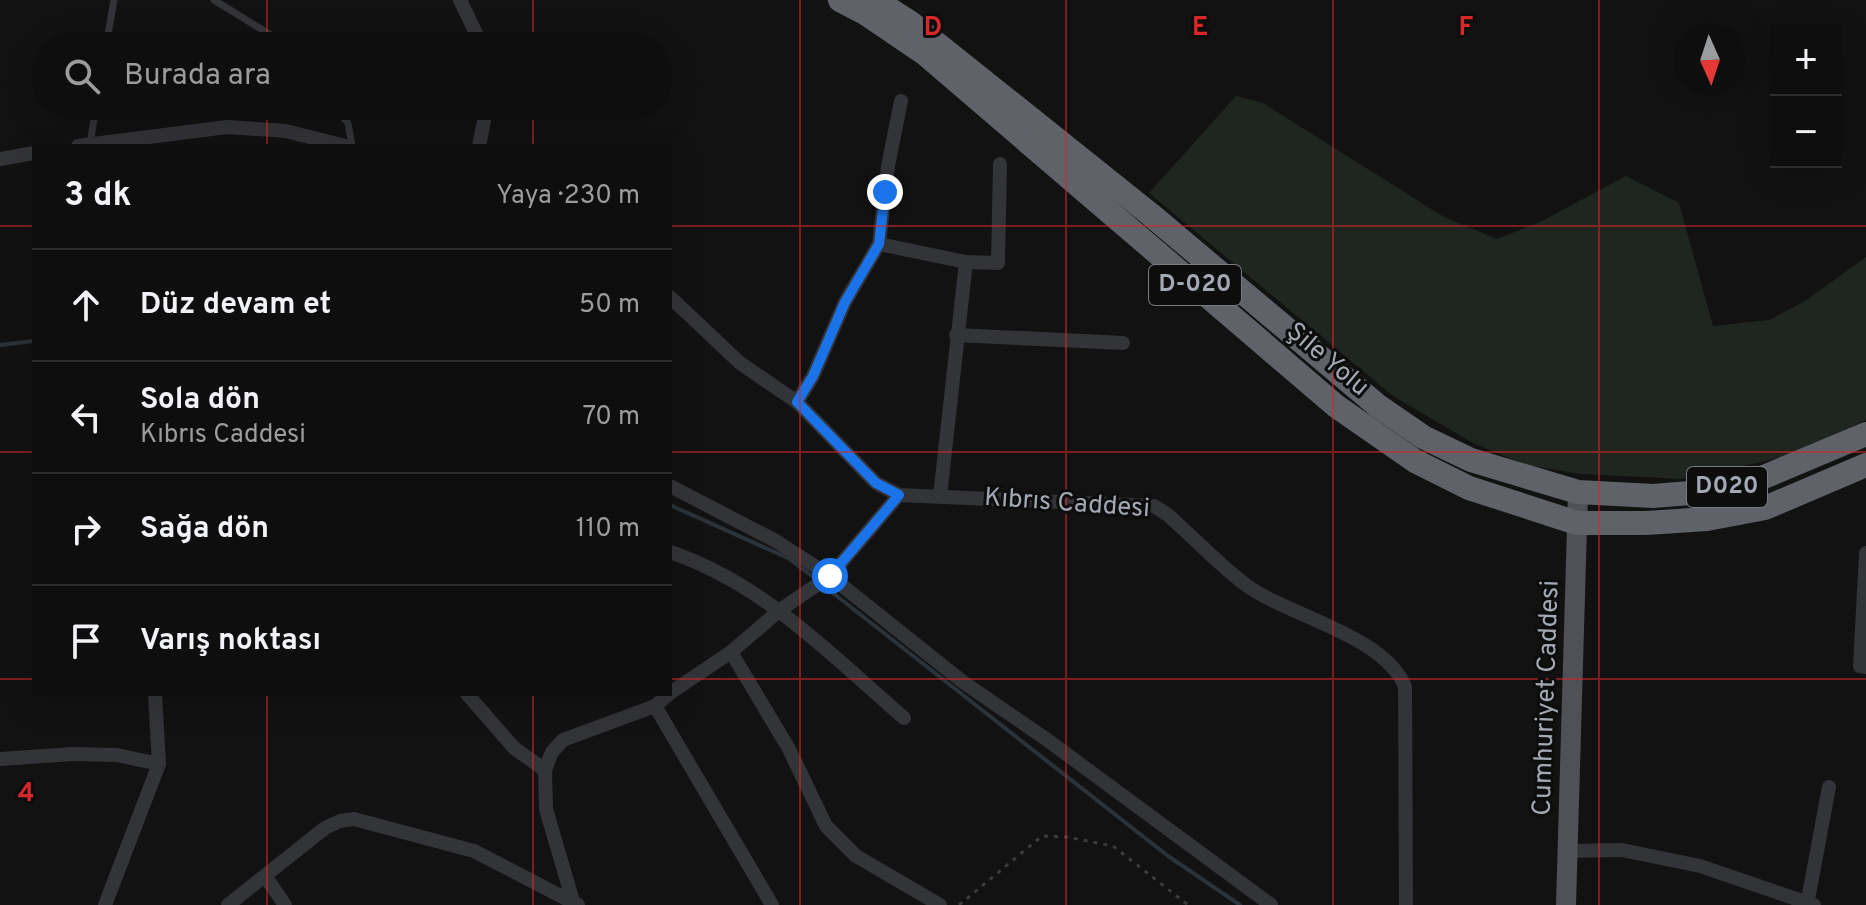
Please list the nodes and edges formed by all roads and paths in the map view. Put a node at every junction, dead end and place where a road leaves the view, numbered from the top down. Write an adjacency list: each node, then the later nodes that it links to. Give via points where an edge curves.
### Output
1 (114, 0): 6 (lane)
2 (214, 0): 7 (lane)
3 (460, 0): 8 (street)
4 (840, 0): 33 (highway, Şile Yolu / D-020, via 924,53 1336,406 1415,461 1469,488)
5 (875, 0): 30 (highway, Şile Yolu / D-020, via 1114,185 1378,406 1423,437 1471,460)
6 (108, 32)
7 (266, 32)
8 (475, 32)
9 (901, 101): 21 (street)
10 (92, 120): 13 (lane)
11 (345, 120): 16 (lane)
12 (484, 120): 17 (street)
13 (84, 144)
14 (106, 144): 15 (street, via 227,127 286,131)
15 (337, 144)
16 (352, 144)
17 (479, 144)
18 (32, 153): 19 (street)
19 (0, 159)
20 (1000, 164): 22 (street, via 998,263)
21 (879, 244): 22 (street); 26 (street)
22 (966, 262): 24 (street)
23 (672, 299): 26 (street, via 740,363)
24 (956, 335): 25 (street); 32 (street)
25 (1123, 343)
26 (797, 402): 31 (street, via 876,483)
27 (1866, 434): 30 (highway, Şile Yolu / D020, via 1759,479 1703,492)
28 (1866, 465): 33 (highway, Şile Yolu / D020, via 1765,508 1707,519)
29 (672, 487): 36 (street, via 776,541)
30 (1578, 492): 33 (main road, Cumhuriyet Caddesi)
31 (899, 495): 32 (street, Kıbrıs Caddesi); 36 (street)
32 (940, 496): 62 (street, Kıbrıs Caddesi, via 1154,506 1248,587 1373,650 1393,667 1405,699)
33 (1577, 523): 50 (main road, Cumhuriyet Caddesi)
34 (672, 553): 37 (street, via 736,581)
35 (1866, 553): 39 (street, via 1860,666)
36 (830, 576): 37 (street); 61 (street, via 963,682)
37 (780, 610): 38 (street); 45 (street)
38 (731, 652): 40 (street); 58 (street, via 789,749 826,826 856,856)
39 (1866, 667)
40 (672, 693)
41 (155, 696): 47 (street)
42 (469, 696): 48 (street, via 514,748)
43 (668, 696): 44 (street)
44 (655, 706): 48 (street, via 563,740); 57 (street)
45 (904, 718)
46 (0, 759): 47 (street, via 117,755)
47 (159, 764): 54 (street)
48 (545, 770): 52 (street, via 546,809)
49 (1829, 787): 53 (street)
50 (1568, 851): 53 (street, via 1622,850 1700,866); 63 (main road, Cumhuriyet Caddesi)
51 (265, 876): 52 (street, via 325,828 361,820 474,851); 55 (street); 56 (street)
52 (575, 904)
53 (1809, 904)
54 (105, 905)
55 (228, 905)
56 (285, 905)
57 (772, 905)
58 (940, 905)
59 (959, 905): 60 (path, via 1042,836 1113,846)
60 (1188, 905)
61 (1271, 905)
62 (1406, 905)
63 (1566, 905)

